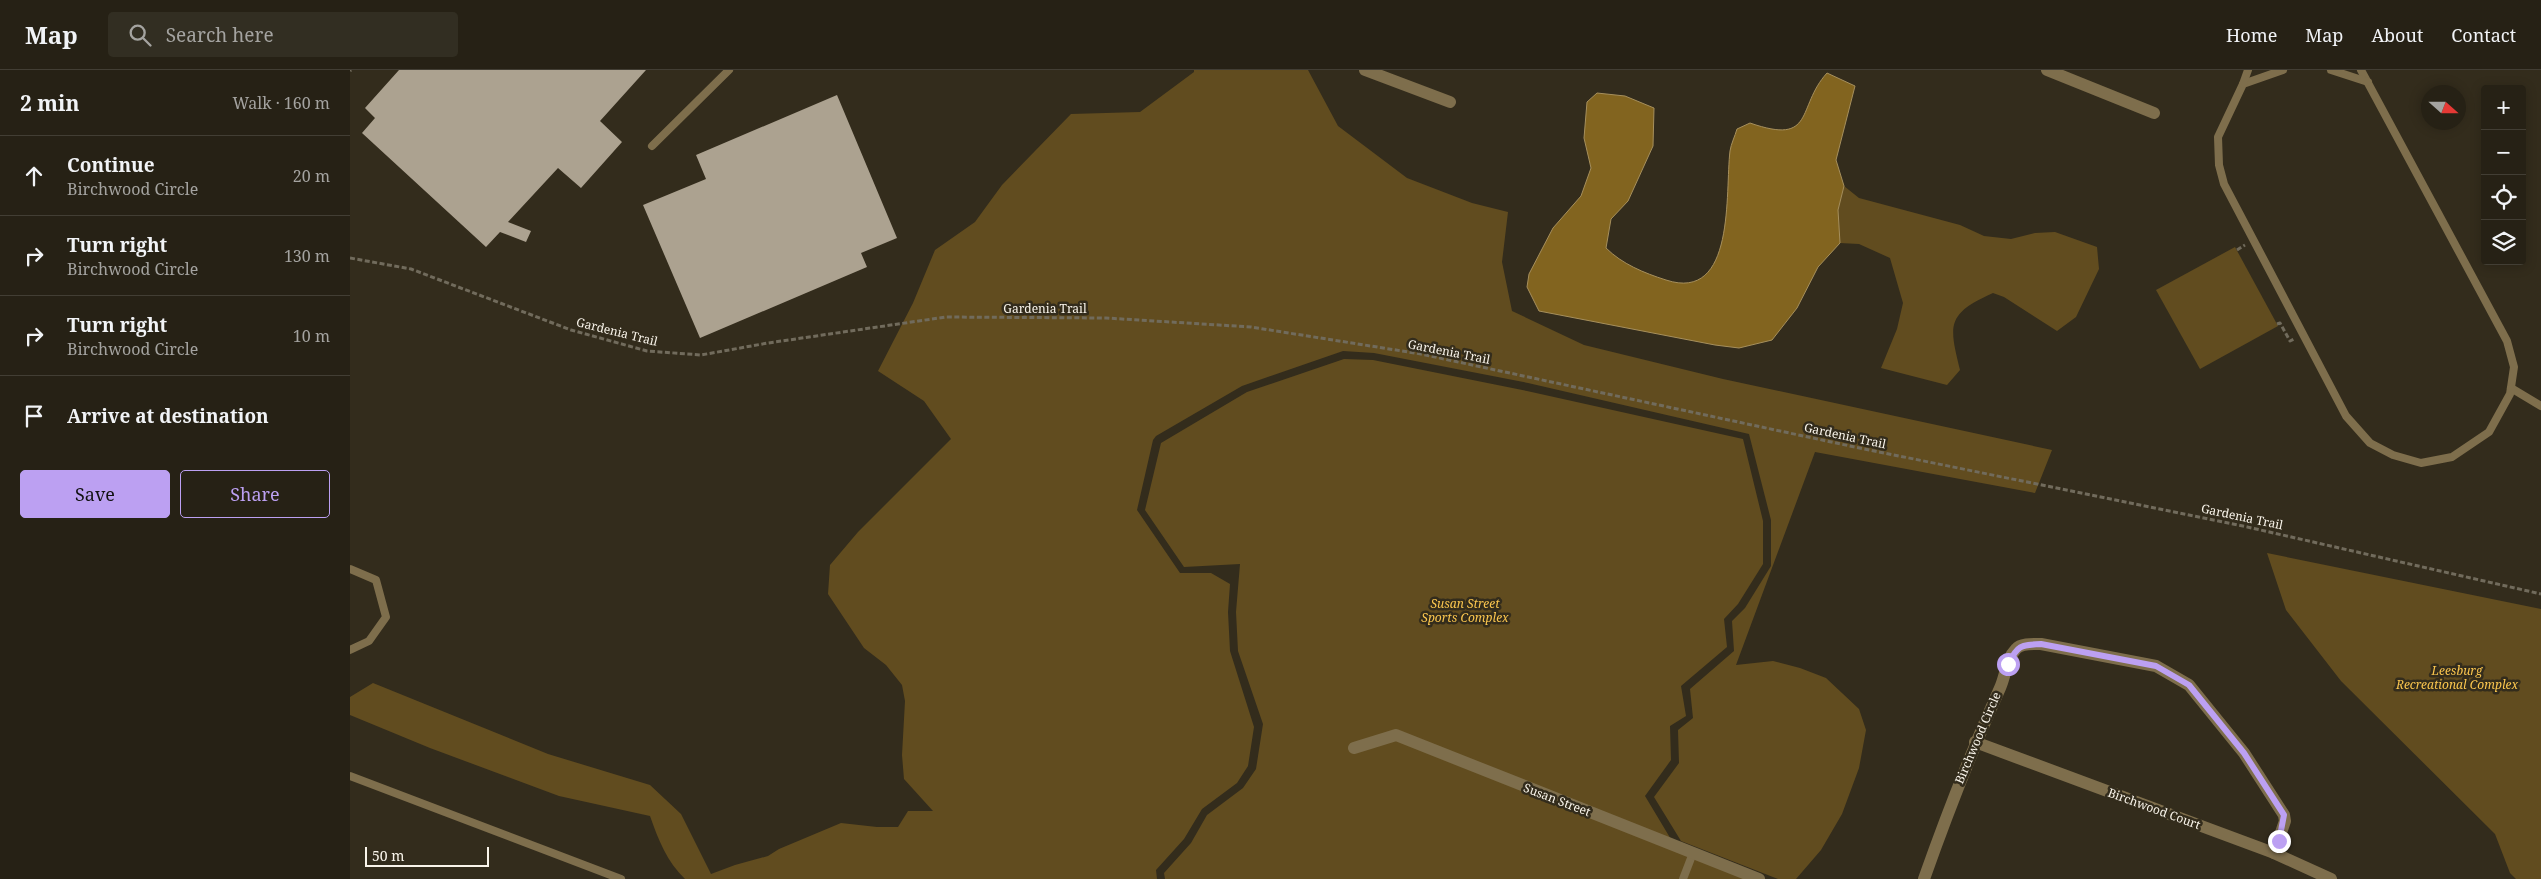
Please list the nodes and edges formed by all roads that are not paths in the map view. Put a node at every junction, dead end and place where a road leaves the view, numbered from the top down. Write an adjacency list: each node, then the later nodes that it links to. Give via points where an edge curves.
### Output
1 (729, 70): 12 (lane)
2 (1365, 70): 10 (street)
3 (2047, 70): 11 (street)
4 (2248, 70): 9 (lane)
5 (2283, 70): 9 (lane)
6 (2331, 70): 8 (lane)
7 (2361, 70): 8 (lane)
8 (2368, 82): 13 (lane, via 2507,341 2514,367)
9 (2243, 84): 13 (lane, via 2218,137 2224,184 2346,416 2370,443 2393,455 2421,463 2452,457 2490,432)
10 (1450, 102)
11 (2154, 113)
12 (652, 146)
13 (2511, 388): 14 (lane)
14 (2541, 406)
15 (350, 569): 16 (lane, via 376,580 386,617 368,641)
16 (350, 650)
17 (1975, 742): 21 (street, Birchwood Court); 21 (street, Birchwood Circle, via 2008,664 2016,648 2022,645 2041,644 2156,666 2189,685 2244,753 2284,815); 25 (street, Birchwood Circle)
18 (1354, 748): 20 (street, Susan Street, via 1396,735)
19 (350, 776): 22 (lane)
20 (1693, 853): 23 (lane); 24 (street, Susan Street)
21 (2274, 854): 26 (street, Birchwood Court)
22 (619, 879)
23 (1684, 879)
24 (1759, 879)
25 (1924, 879)
26 (2331, 879)

